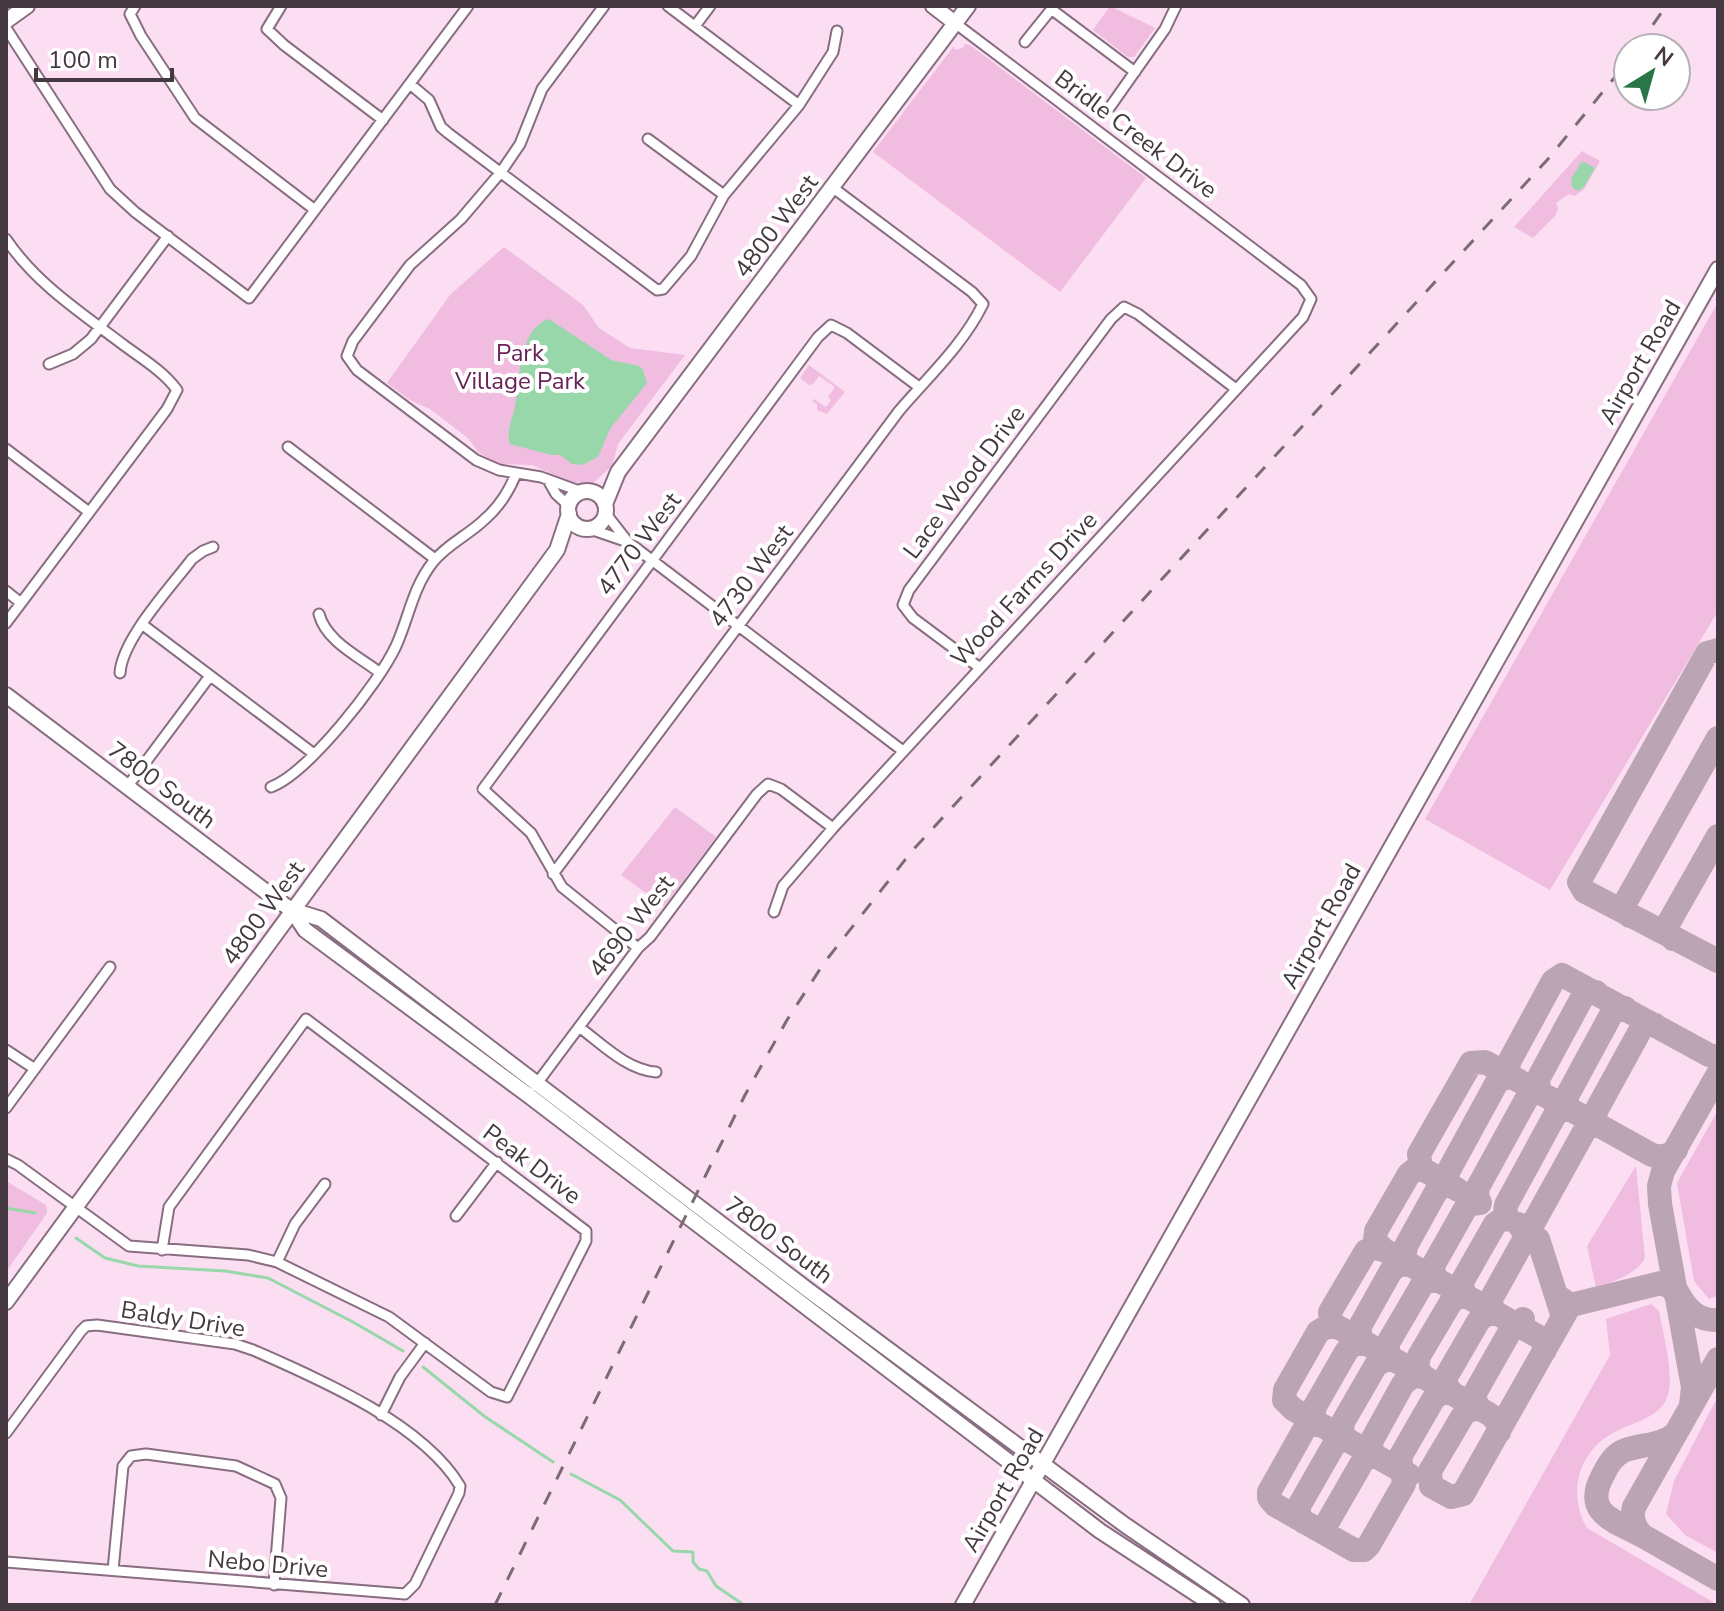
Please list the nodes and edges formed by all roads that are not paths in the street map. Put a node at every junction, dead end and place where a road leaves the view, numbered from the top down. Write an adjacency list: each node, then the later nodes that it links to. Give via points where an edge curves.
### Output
1 (27, 6): 12 (main road)
2 (281, 6): 22 (street, via 267,29)
3 (468, 6): 19 (street)
4 (604, 6): 24 (street, via 542,89 520,144)
5 (668, 6): 14 (street)
6 (710, 6): 14 (street)
7 (933, 6): 13 (main road, Bridle Creek Drive)
8 (968, 6): 13 (main road, 4800 West)
9 (1176, 6): 18 (street)
10 (1053, 8): 17 (street); 18 (street)
11 (132, 10): 27 (street, via 141,36 195,118)
12 (6, 21)
13 (955, 23): 25 (main road, 4800 West); 31 (street, Bridle Creek Drive, via 1301,285)
14 (695, 26): 20 (street)
15 (6, 28): 28 (street, via 110,189)
16 (837, 31): 20 (street, via 833,52)
17 (1025, 42)
18 (1135, 72): 21 (street)
19 (410, 84): 22 (street); 24 (street, via 429,100 441,127)
20 (799, 105): 26 (street)
21 (1110, 107)
22 (383, 120): 27 (street)
23 (648, 139): 26 (street)
24 (501, 172): 26 (street, via 657,290 668,286 691,256); 39 (street, via 461,219 410,265 347,356 357,370 476,460)
25 (832, 187): 34 (street, 4730 West, via 983,304 953,350); 38 (main road, 4800 West)
26 (724, 195)
27 (315, 210): 28 (street, via 249,298)
28 (168, 236): 32 (street)
29 (7, 242): 32 (street, via 38,278)
30 (1718, 269): 90 (main road, Airport Road)
31 (1311, 299): 35 (street, Wood Farms Drive, via 1308,311)
32 (100, 327): 33 (street, via 73,354); 44 (street, via 177,390)
33 (49, 364)
34 (919, 387): 50 (street, 4770 West, via 831,325); 56 (street, 4730 West)
35 (1236, 389): 57 (street, Wood Farms Drive); 57 (street, Lace Wood Drive, via 1138,314 1124,307 1111,319 903,605)
36 (288, 447): 49 (street)
37 (6, 449): 44 (street)
38 (618, 472): 41 (main road, 4800 West); 42 (main road, 4800 West)
39 (516, 474): 40 (street); 49 (street, via 485,520)
40 (548, 480): 41 (street); 43 (street)
41 (585, 492): 42 (main road, via 600,496); 43 (main road, 4800 West, via 574,496)
42 (606, 509): 45 (main road, 4800 West, via 601,524); 46 (street)
43 (569, 510): 45 (main road, via 575,525); 48 (main road, 4800 West)
44 (89, 512): 52 (street)
45 (588, 529): 46 (street); 48 (main road, 4800 West)
46 (628, 542): 50 (street)
47 (213, 547): 55 (street, via 192,559)
48 (557, 550): 68 (main road, 4800 West)
49 (435, 559): 58 (street)
50 (652, 560): 56 (street); 67 (street, 4770 West, via 483,789 531,833)
51 (6, 591): 52 (street)
52 (21, 603): 54 (street)
53 (319, 614): 58 (street, via 331,636)
54 (6, 623)
55 (143, 625): 59 (street, via 125,649); 60 (street)
56 (739, 626): 62 (street); 67 (street, 4730 West)
57 (980, 668): 62 (street, Wood Farms Drive)
58 (379, 672): 63 (street)
59 (120, 673)
60 (210, 676): 63 (street); 64 (street)
61 (6, 695): 64 (main road, 7800 South)
62 (903, 751): 66 (street, Wood Farms Drive)
63 (314, 754): 65 (street)
64 (127, 787): 68 (main road, 7800 South)
65 (271, 787)
66 (833, 828): 69 (street, Wood Farms Drive, via 783,886); 70 (street, 4690 West, via 768,784)
67 (553, 874): 70 (street, via 571,895)
68 (292, 910): 76 (main road, 7800 South, via 321,919); 77 (main road, 7800 South, via 305,930); 82 (main road, 4800 West)
69 (774, 912)
70 (638, 948): 72 (street, 4690 West)
71 (110, 967): 74 (street)
72 (579, 1027): 75 (street, via 631,1065); 76 (street, 4690 West)
73 (6, 1050): 74 (street)
74 (35, 1069): 78 (street)
75 (656, 1072)
76 (538, 1082): 77 (street, 4690 West); 90 (main road, 7800 South)
77 (528, 1095): 91 (main road, 7800 South)
78 (6, 1108)
79 (6, 1159): 82 (street)
80 (497, 1162): 83 (street); 84 (street, Peak Drive, via 306,1019 169,1207); 87 (street, Peak Drive, via 586,1231 586,1241 507,1397 491,1392)
81 (325, 1184): 85 (street, via 295,1224)
82 (76, 1209): 84 (street, via 129,1246); 86 (main road, 4800 West)
83 (456, 1216)
84 (162, 1250): 85 (street, via 234,1253)
85 (277, 1262): 87 (street, via 389,1317)
86 (6, 1302)
87 (425, 1343): 88 (street)
88 (381, 1415): 89 (street, Baldy Drive, via 235,1344 97,1325 81,1331); 92 (street, Baldy Drive, via 410,1432)
89 (6, 1433)
90 (1043, 1464): 91 (main road, Airport Road); 100 (main road, 7800 South)
91 (1034, 1479): 98 (main road, Airport Road); 99 (main road, 7800 South, via 1100,1531)
92 (460, 1486): 96 (street, Nebo Drive, via 411,1589 398,1595)
93 (6, 1562): 94 (street, Nebo Drive)
94 (113, 1570): 95 (street, Nebo Drive); 95 (street, via 121,1473 131,1456 146,1454 236,1466 275,1484 281,1498)
95 (274, 1585): 96 (street, Nebo Drive)
96 (361, 1592): 97 (street)
97 (360, 1604)
98 (963, 1605)
99 (1213, 1605)
100 (1242, 1605)

